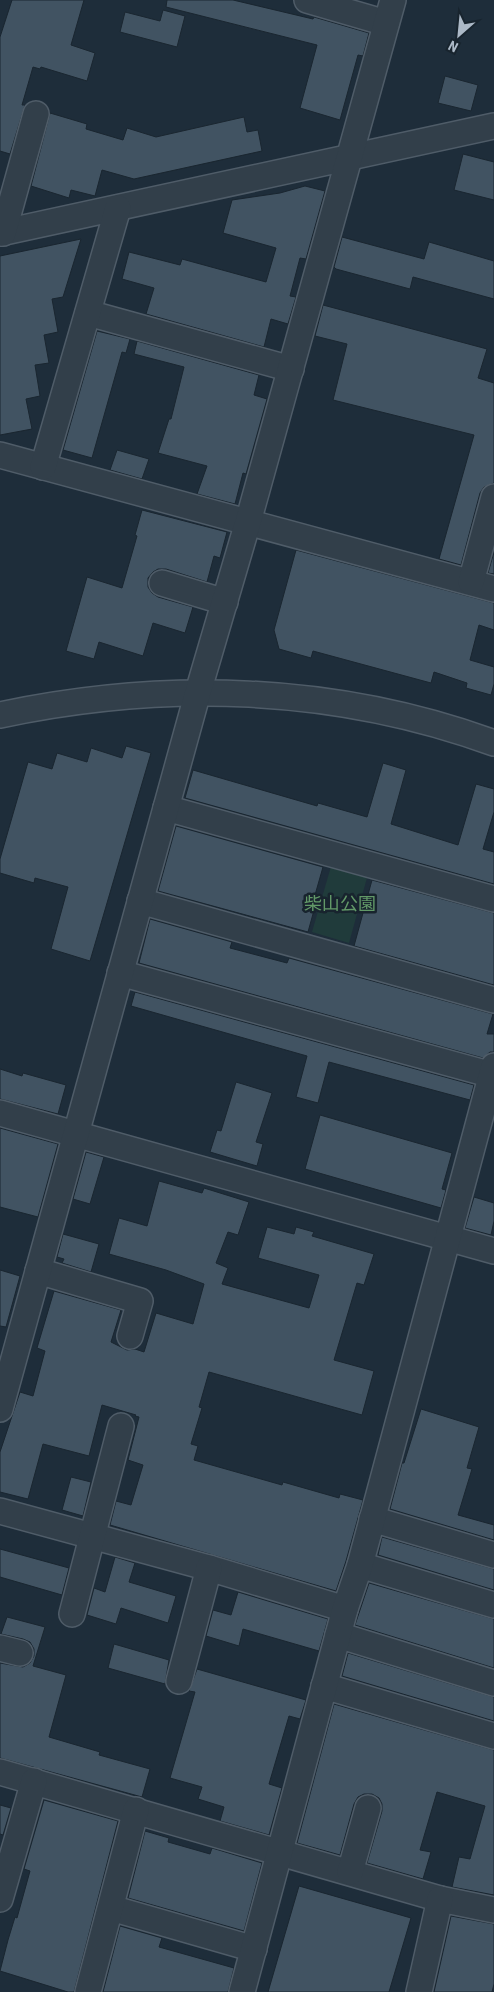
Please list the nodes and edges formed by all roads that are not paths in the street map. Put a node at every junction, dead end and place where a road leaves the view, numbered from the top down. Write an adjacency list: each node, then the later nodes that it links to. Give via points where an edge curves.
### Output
1 (307, 0): 2 (street)
2 (390, 11): 5 (street)
3 (36, 114): 7 (street)
4 (494, 126): 5 (street)
5 (349, 159): 6 (street); 9 (street)
6 (118, 208): 7 (street); 8 (street)
7 (1, 233)
8 (88, 313): 9 (street); 11 (street)
9 (291, 369): 13 (street)
10 (0, 455): 11 (street)
11 (43, 467): 13 (street)
12 (494, 497): 14 (street)
13 (248, 522): 14 (street); 17 (street)
14 (471, 582): 16 (street)
15 (162, 583): 17 (street)
16 (494, 589)
17 (224, 602): 18 (street)
18 (198, 692): 19 (street, via 93,700); 20 (street, via 326,700); 21 (street)
19 (0, 715)
20 (493, 740)
21 (166, 808): 22 (street); 23 (street)
22 (494, 899)
23 (140, 901): 24 (street); 25 (street)
24 (120, 973): 26 (street); 28 (street)
25 (494, 1000)
26 (493, 1070): 29 (street)
27 (0, 1113): 28 (street)
28 (76, 1134): 29 (street); 31 (street)
29 (449, 1239): 30 (street); 36 (street)
30 (494, 1251)
31 (38, 1271): 32 (street, via 140,1301); 33 (street)
32 (130, 1336)
33 (0, 1409)
34 (121, 1426): 37 (street)
35 (0, 1511): 37 (street)
36 (372, 1519): 38 (street); 39 (street)
37 (92, 1536): 40 (street); 43 (street)
38 (494, 1555)
39 (360, 1565): 41 (street); 42 (street)
40 (209, 1568): 42 (street); 45 (street)
41 (494, 1605)
42 (345, 1609): 44 (street)
43 (72, 1614)
44 (338, 1635): 46 (street); 47 (street)
45 (179, 1681)
46 (494, 1684)
47 (324, 1686): 48 (street); 53 (street)
48 (494, 1736)
49 (0, 1772): 50 (street)
50 (34, 1781): 52 (street); 55 (street)
51 (368, 1808): 54 (street)
52 (136, 1810): 53 (street); 57 (street)
53 (279, 1851): 54 (street); 59 (street)
54 (350, 1872): 56 (street)
55 (0, 1899)
56 (440, 1899): 58 (street); 62 (street)
57 (111, 1908): 59 (street); 60 (street)
58 (494, 1910)
59 (254, 1949): 61 (street)
60 (88, 1992)
61 (242, 1992)
62 (419, 1992)

